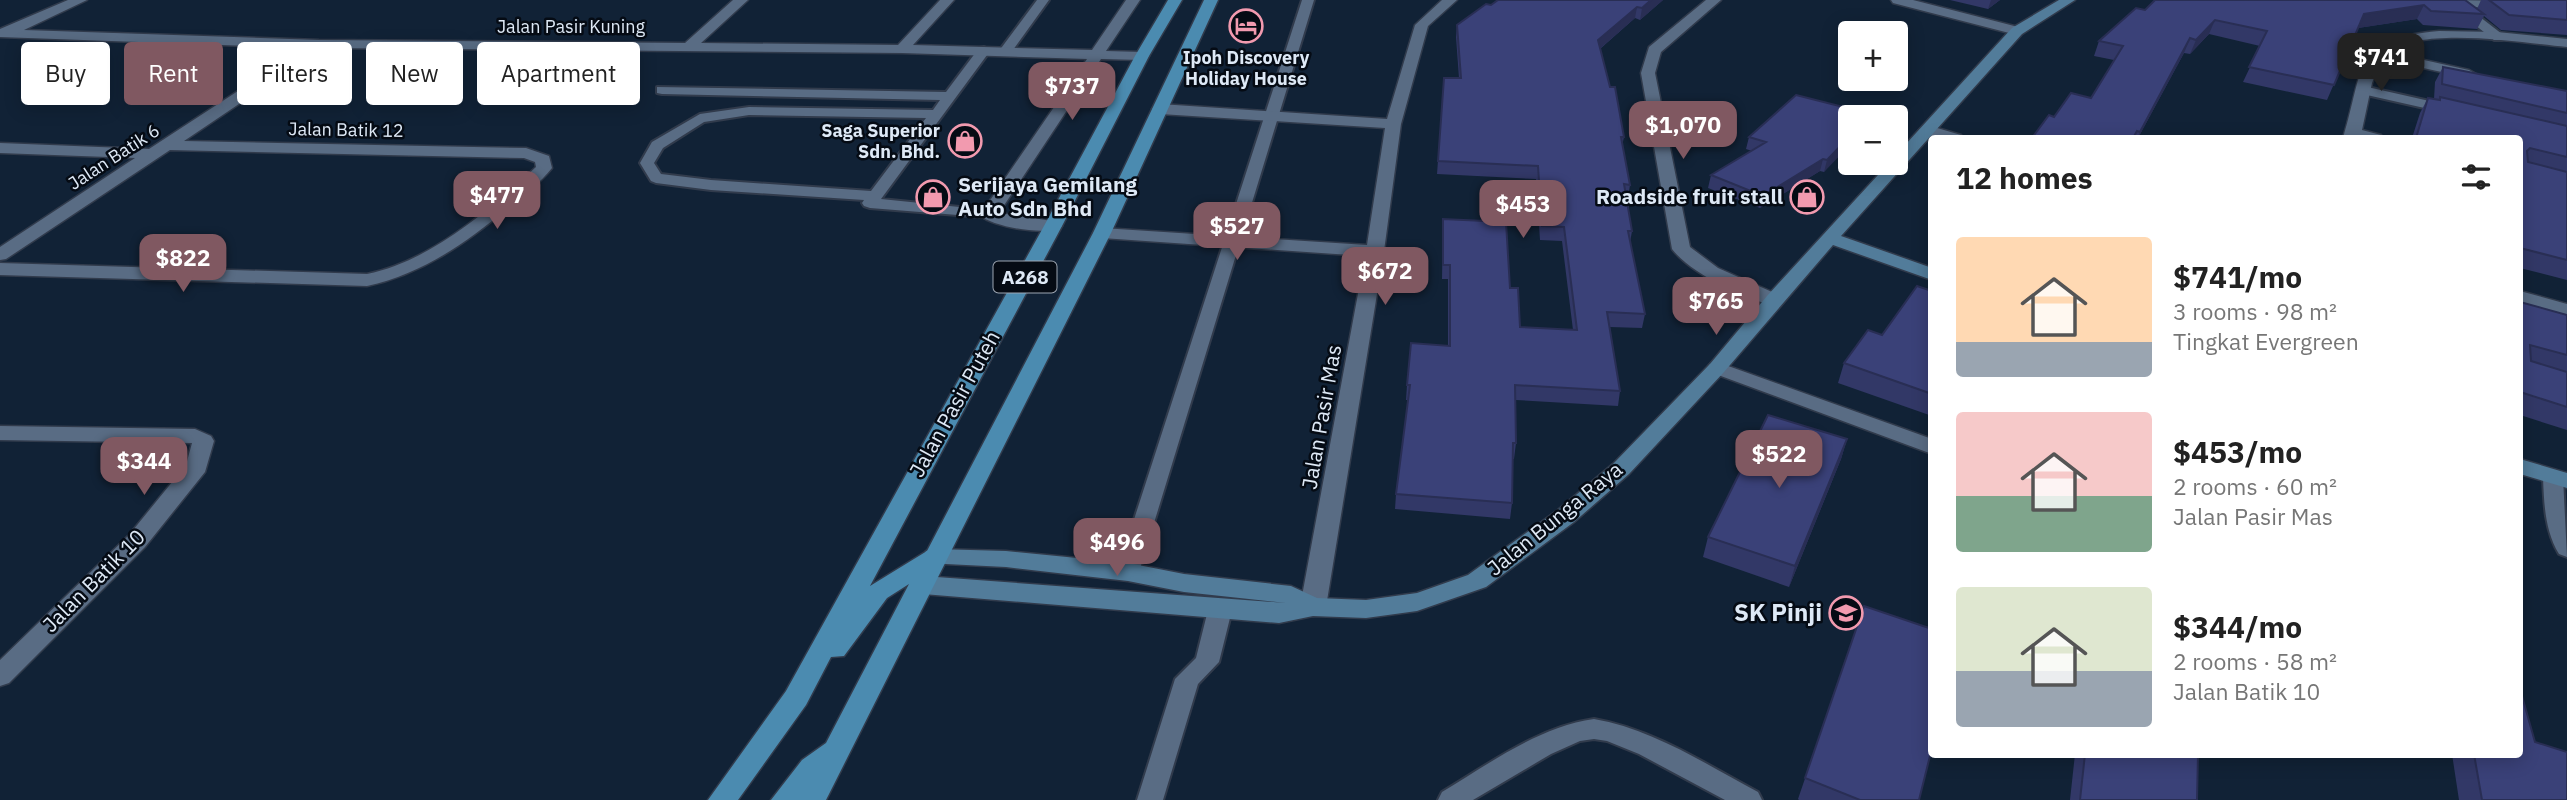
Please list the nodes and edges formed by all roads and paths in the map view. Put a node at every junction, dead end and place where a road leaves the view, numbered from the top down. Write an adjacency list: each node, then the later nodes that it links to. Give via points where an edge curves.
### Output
1 (80, 0): 15 (street)
2 (741, 0): 20 (street)
3 (947, 0): 21 (street)
4 (1044, 0): 23 (lane)
5 (1133, 0): 25 (street)
6 (1175, 0): 26 (main road, Jalan Pasir Puteh / A268)
7 (1211, 0): 32 (main road, A268)
8 (1308, 0): 34 (lane)
9 (1450, 0): 36 (street, Jalan Pasir Mas, via 1422,25)
10 (1714, 0): 53 (street, via 1654,50 1648,74 1681,249 1701,266)
11 (1898, 0): 14 (street)
12 (2068, 0): 14 (main road, Jalan Bunga Raya)
13 (2518, 5): 16 (lane, via 2455,3)
14 (2017, 31): 37 (main road, Jalan Bunga Raya)
15 (2, 35): 17 (street, Jalan Pasir Kuning)
16 (2498, 37): 18 (street); 24 (street, via 2405,37)
17 (249, 42)
18 (2567, 43)
19 (352, 44): 20 (street, Jalan Pasir Kuning)
20 (690, 46): 21 (street, Jalan Pasir Kuning)
21 (902, 49): 22 (street, Jalan Pasir Kuning)
22 (984, 51): 23 (street, Jalan Pasir Kuning); 30 (lane)
23 (1005, 51): 25 (street, Jalan Pasir Kuning)
24 (2377, 54): 27 (street); 29 (street)
25 (1094, 55): 26 (street, Jalan Pasir Kuning); 43 (street)
26 (1142, 56): 44 (main road, Jalan Pasir Puteh / A268)
27 (2486, 77)
28 (663, 90): 30 (lane)
29 (2363, 90): 35 (lane); 39 (street)
30 (948, 96): 33 (lane)
31 (237, 98): 41 (street, Jalan Batik 6)
32 (1160, 109): 34 (street); 45 (main road, A268)
33 (934, 114): 42 (lane); 42 (lane, via 749,111 700,118 657,145 648,163 656,178)
34 (1270, 115): 36 (street); 47 (lane)
35 (2472, 115)
36 (1393, 124): 48 (street, Jalan Pasir Mas)
37 (1927, 130): 38 (street); 46 (main road, Jalan Bunga Raya)
38 (1944, 135)
39 (2352, 135)
40 (0, 148): 41 (street, Jalan Batik 12)
41 (159, 150): 49 (street, Jalan Batik 6); 50 (street, Jalan Batik 12, via 526,153 544,159 544,168 435,254 380,278)
42 (873, 196): 43 (lane, via 870,203)
43 (989, 215): 44 (street, via 1000,221)
44 (1053, 226): 61 (main road, Jalan Pasir Puteh / A268)
45 (1102, 233): 47 (street); 62 (main road, A268)
46 (1832, 239): 51 (main road); 53 (main road, Jalan Bunga Raya)
47 (1230, 242): 48 (street); 63 (lane)
48 (1375, 251): 65 (street, Jalan Pasir Mas)
49 (0, 255)
50 (0, 269)
51 (1928, 273)
52 (2523, 298): 54 (street)
53 (1774, 300): 55 (main road, Jalan Bunga Raya)
54 (2567, 310)
55 (1717, 368): 57 (street); 65 (main road, Jalan Bunga Raya, via 1621,469 1477,581 1417,602 1366,609)
56 (0, 433): 67 (street, Jalan Batik 10, via 195,436 203,441 197,467 137,541)
57 (1928, 446)
58 (2523, 467): 59 (main road)
59 (2560, 479): 60 (lane, via 2556,518)
60 (2567, 549)
61 (874, 552): 64 (main road); 68 (main road, Jalan Pasir Puteh / A268)
62 (935, 557): 63 (main road, Jalan Bunga Raya, via 1006,559); 64 (main road, A268)
63 (1128, 572): 65 (main road, Jalan Bunga Raya, via 1291,595)
64 (914, 579): 66 (main road, Jalan Bunga Raya); 68 (main road, via 878,592); 69 (main road, A268)
65 (1313, 607): 66 (main road, Jalan Bunga Raya, via 1279,614)
66 (1220, 610): 73 (lane, via 1207,662 1187,679)
67 (1, 674)
68 (796, 698): 70 (main road, Jalan Pasir Puteh / A268)
69 (840, 746): 71 (main road, via 812,768); 72 (main road, A268)
70 (722, 800)
71 (785, 800)
72 (811, 800)
73 (1150, 800)
74 (1451, 800): 75 (lane, via 1562,737 1594,729 1631,739)
75 (1749, 800)

